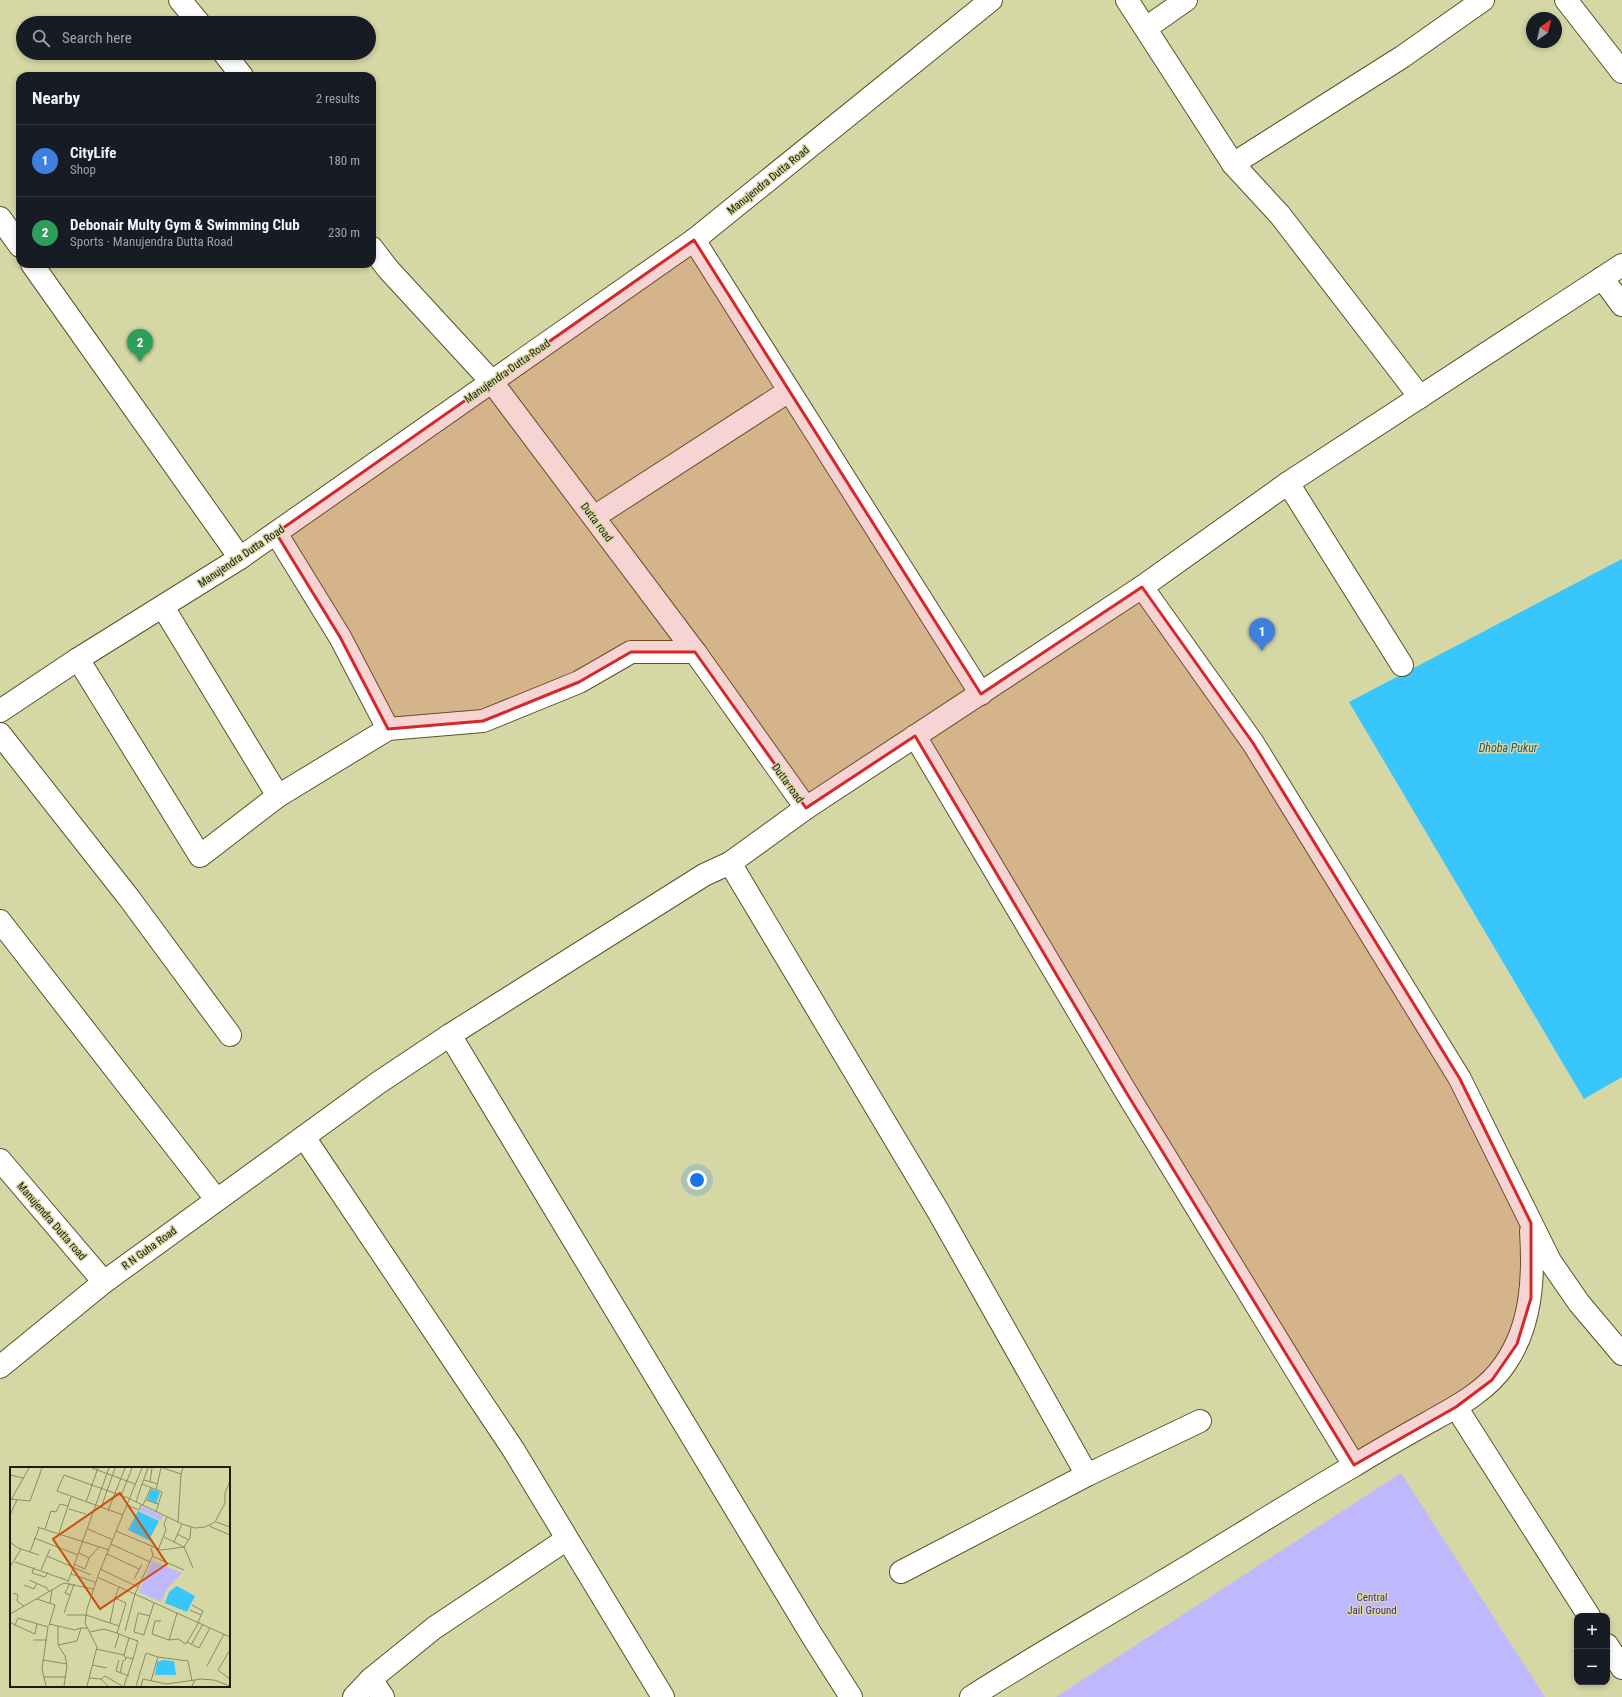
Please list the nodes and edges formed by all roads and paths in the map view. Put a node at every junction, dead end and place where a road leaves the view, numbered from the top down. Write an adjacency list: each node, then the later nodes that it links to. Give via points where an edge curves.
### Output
1 (180, 0): 7 (street)
2 (991, 0): 16 (street, Manujendra Dutta Road)
3 (1127, 0): 8 (street)
4 (1186, 0): 8 (street)
5 (1483, 0): 13 (street, via 1402,57)
6 (1566, 0): 9 (street)
7 (193, 16)
8 (1146, 28): 13 (street)
9 (1616, 50): 12 (street)
10 (229, 60): 11 (street)
11 (239, 72)
12 (1622, 72)
13 (1233, 164): 24 (street, via 1280,215)
14 (0, 218): 15 (street)
15 (16, 240)
16 (694, 240): 22 (street, Manujendra Dutta Road); 23 (street)
17 (376, 254): 22 (street, Dutta road, via 388,270)
18 (1622, 265): 20 (street, R N Guha Road)
19 (35, 268): 28 (street)
20 (1602, 278): 21 (street); 24 (street, R N Guha Road)
21 (1622, 305)
22 (492, 382): 26 (street, Dutta road); 27 (street, Manujendra Dutta Road)
23 (789, 391): 26 (street); 34 (street)
24 (1420, 397): 25 (street, R N Guha Road)
25 (1288, 484): 29 (street, R N Guha Road); 33 (street)
26 (594, 517): 31 (street, Dutta road)
27 (276, 533): 28 (street, Manujendra Dutta Road); 36 (street, via 340,637)
28 (240, 558): 30 (street, Manujendra Dutta Road)
29 (1142, 587): 34 (street, R N Guha Road); 48 (street, via 1253,743 1460,1079)
30 (163, 607): 32 (street, Manujendra Dutta Road); 39 (street)
31 (695, 652): 36 (street, via 631,652 579,682 483,721); 40 (street, Dutta road)
32 (78, 659): 35 (street, Manujendra Dutta Road); 39 (street, via 200,856)
33 (1402, 665)
34 (981, 694): 38 (street, R N Guha Road)
35 (0, 711)
36 (388, 729): 39 (street)
37 (0, 734): 43 (street, via 129,898)
38 (915, 736): 40 (street, R N Guha Road); 54 (street, via 1126,1092)
39 (278, 796)
40 (806, 808): 41 (street, R N Guha Road)
41 (730, 863): 44 (street, R N Guha Road, via 704,875); 55 (street, via 938,1211)
42 (0, 921): 47 (street)
43 (230, 1035)
44 (450, 1035): 45 (street, R N Guha Road); 65 (street)
45 (304, 1137): 47 (street, R N Guha Road); 56 (street, via 513,1449)
46 (0, 1160): 49 (street, Manujendra Dutta road)
47 (216, 1200): 49 (street, R N Guha Road)
48 (1531, 1223): 50 (street, via 1550,1261 1574,1297); 52 (street, via 1531,1298 1517,1344 1505,1365 1492,1380)
49 (104, 1282): 51 (street, R N Guha Road)
50 (1622, 1354)
51 (0, 1367)
52 (1456, 1407): 54 (street); 58 (street)
53 (1200, 1421): 55 (street)
54 (1354, 1465): 66 (street)
55 (1087, 1475): 57 (street)
56 (567, 1539): 61 (street, via 434,1628); 64 (street)
57 (901, 1572)
58 (1586, 1613)
59 (1610, 1649): 60 (street)
60 (1622, 1668)
61 (371, 1679): 62 (street); 63 (street)
62 (354, 1697)
63 (382, 1697)
64 (662, 1697)
65 (851, 1697)
66 (971, 1697)

